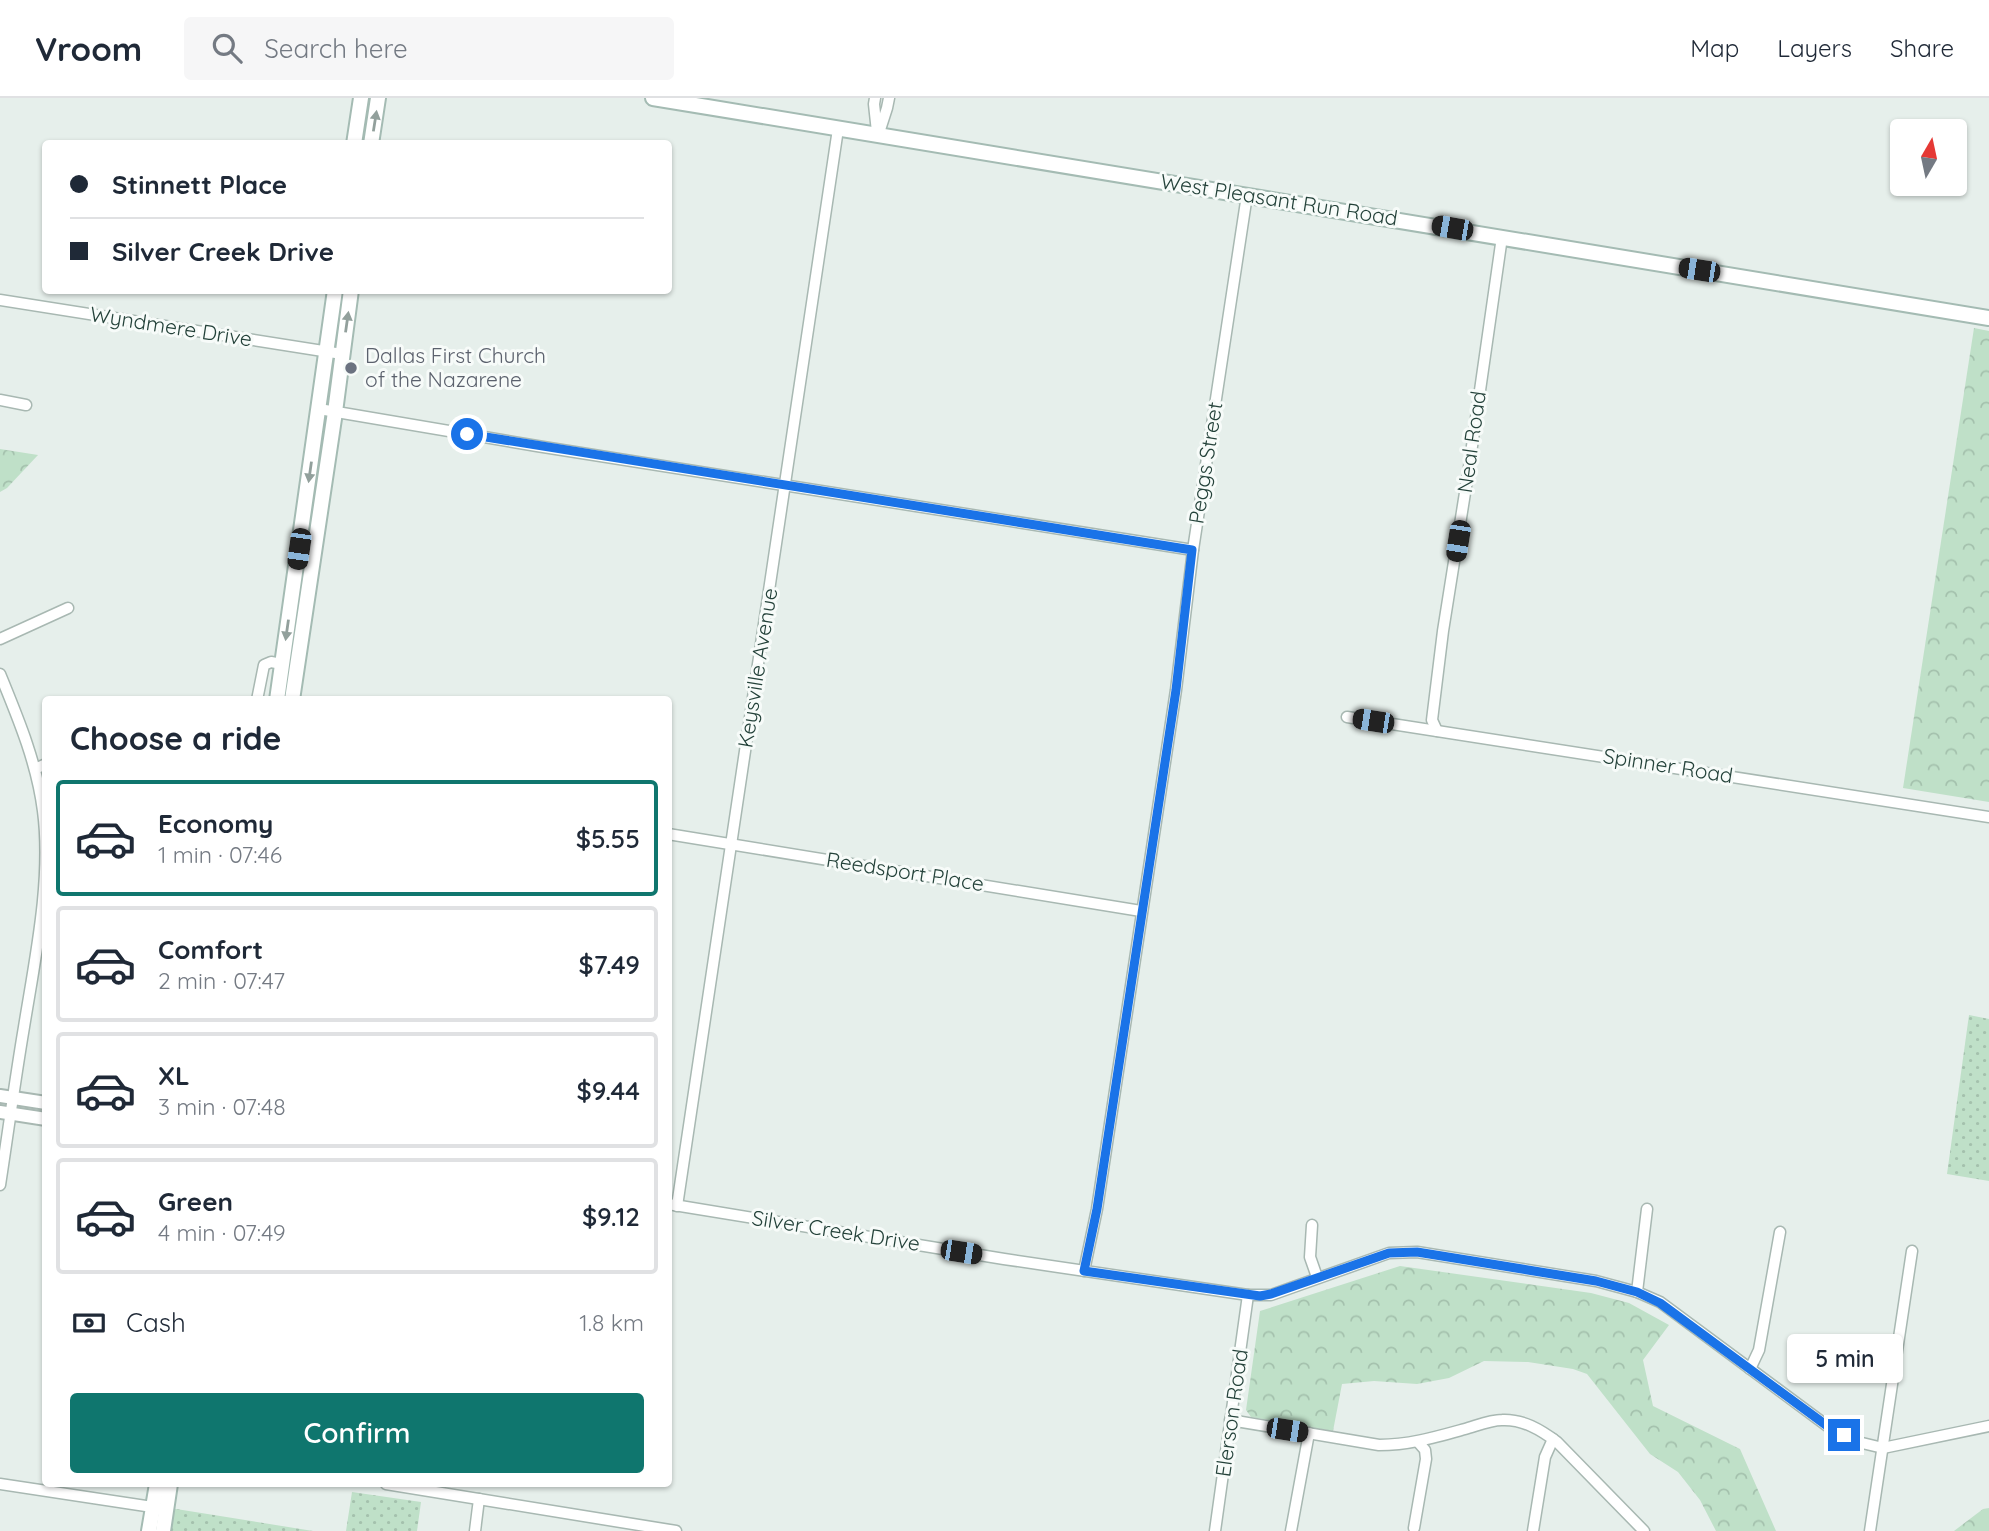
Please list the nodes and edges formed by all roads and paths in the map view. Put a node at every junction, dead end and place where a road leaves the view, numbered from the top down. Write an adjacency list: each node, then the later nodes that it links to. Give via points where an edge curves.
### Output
1 (361, 98): 8 (main road)
2 (378, 98): 9 (main road, one-way to 2)
3 (653, 98): 6 (main road, West Pleasant Run Road)
4 (875, 98): 7 (street)
5 (888, 98): 7 (street)
6 (838, 130): 7 (main road, West Pleasant Run Road); 21 (street, Keysville Avenue)
7 (878, 136): 10 (main road, West Pleasant Run Road)
8 (355, 140)
9 (373, 140)
10 (1247, 195): 11 (main road, West Pleasant Run Road); 22 (street, Peggs Street)
11 (1502, 237): 15 (main road, West Pleasant Run Road); 31 (street, Neal Road, via 1443,631 1432,720)
12 (335, 294): 16 (main road)
13 (350, 294): 16 (main road, one-way to 13)
14 (0, 300): 16 (street, Wyndmere Drive)
15 (1989, 318)
16 (335, 353): 19 (main road); 20 (main road)
17 (0, 400): 18 (street)
18 (26, 405)
19 (319, 409): 20 (street); 25 (main road, one-way to 25)
20 (335, 411): 21 (street); 29 (main road)
21 (785, 485): 22 (street); 37 (street, Keysville Avenue)
22 (1192, 550): 39 (street, Peggs Street)
23 (68, 608): 24 (street)
24 (0, 639)
25 (282, 664): 27 (street, via 264,664); 28 (main road)
26 (0, 674): 33 (street)
27 (258, 696)
28 (278, 696)
29 (293, 696)
30 (1347, 717): 31 (street, Spinner Road)
31 (1437, 731): 35 (street, Spinner Road)
32 (42, 766): 33 (street)
33 (35, 769): 34 (street)
34 (42, 806)
35 (1989, 817)
36 (672, 835): 37 (street, Reedsport Place)
37 (732, 844): 39 (street, Reedsport Place); 45 (street, Keysville Avenue)
38 (42, 897): 40 (street, via 31,987)
39 (1142, 911): 50 (street, Peggs Street)
40 (6, 1097): 41 (street); 42 (street)
41 (42, 1102)
42 (6, 1113): 43 (street); 44 (street)
43 (42, 1118)
44 (0, 1185)
45 (673, 1205): 50 (street, Silver Creek Drive)
46 (1647, 1209): 52 (street)
47 (1312, 1225): 51 (street, via 1310,1257)
48 (1780, 1231): 54 (street, via 1759,1350)
49 (1912, 1251): 60 (street)
50 (1084, 1271): 53 (street, Silver Creek Drive)
51 (1317, 1278): 52 (street, Silver Creek Drive, via 1389,1253 1417,1252); 53 (street, Silver Creek Drive, via 1271,1294)
52 (1637, 1292): 54 (street, Silver Creek Drive, via 1660,1303)
53 (1248, 1295): 55 (street, Elerson Road)
54 (1750, 1368): 60 (street, Silver Creek Drive, via 1830,1428)
55 (1230, 1420): 57 (street); 72 (street, Elerson Road)
56 (1989, 1426): 60 (street, Silver Creek Drive)
57 (1309, 1433): 59 (street, via 1379,1445); 73 (street)
58 (1553, 1439): 59 (street, via 1525,1423 1502,1420); 74 (street, via 1545,1457); 75 (street)
59 (1418, 1442): 67 (street, via 1426,1459)
60 (1883, 1448): 76 (street)
61 (0, 1483): 66 (street)
62 (156, 1487): 66 (main road)
63 (169, 1487): 66 (main road)
64 (405, 1487): 65 (street)
65 (479, 1499): 70 (street); 71 (street)
66 (160, 1508): 68 (main road); 69 (main road)
67 (1414, 1528)
68 (149, 1531)
69 (163, 1531)
70 (475, 1531)
71 (676, 1531)
72 (1215, 1531)
73 (1292, 1531)
74 (1533, 1531)
75 (1644, 1531)
76 (1870, 1531)

